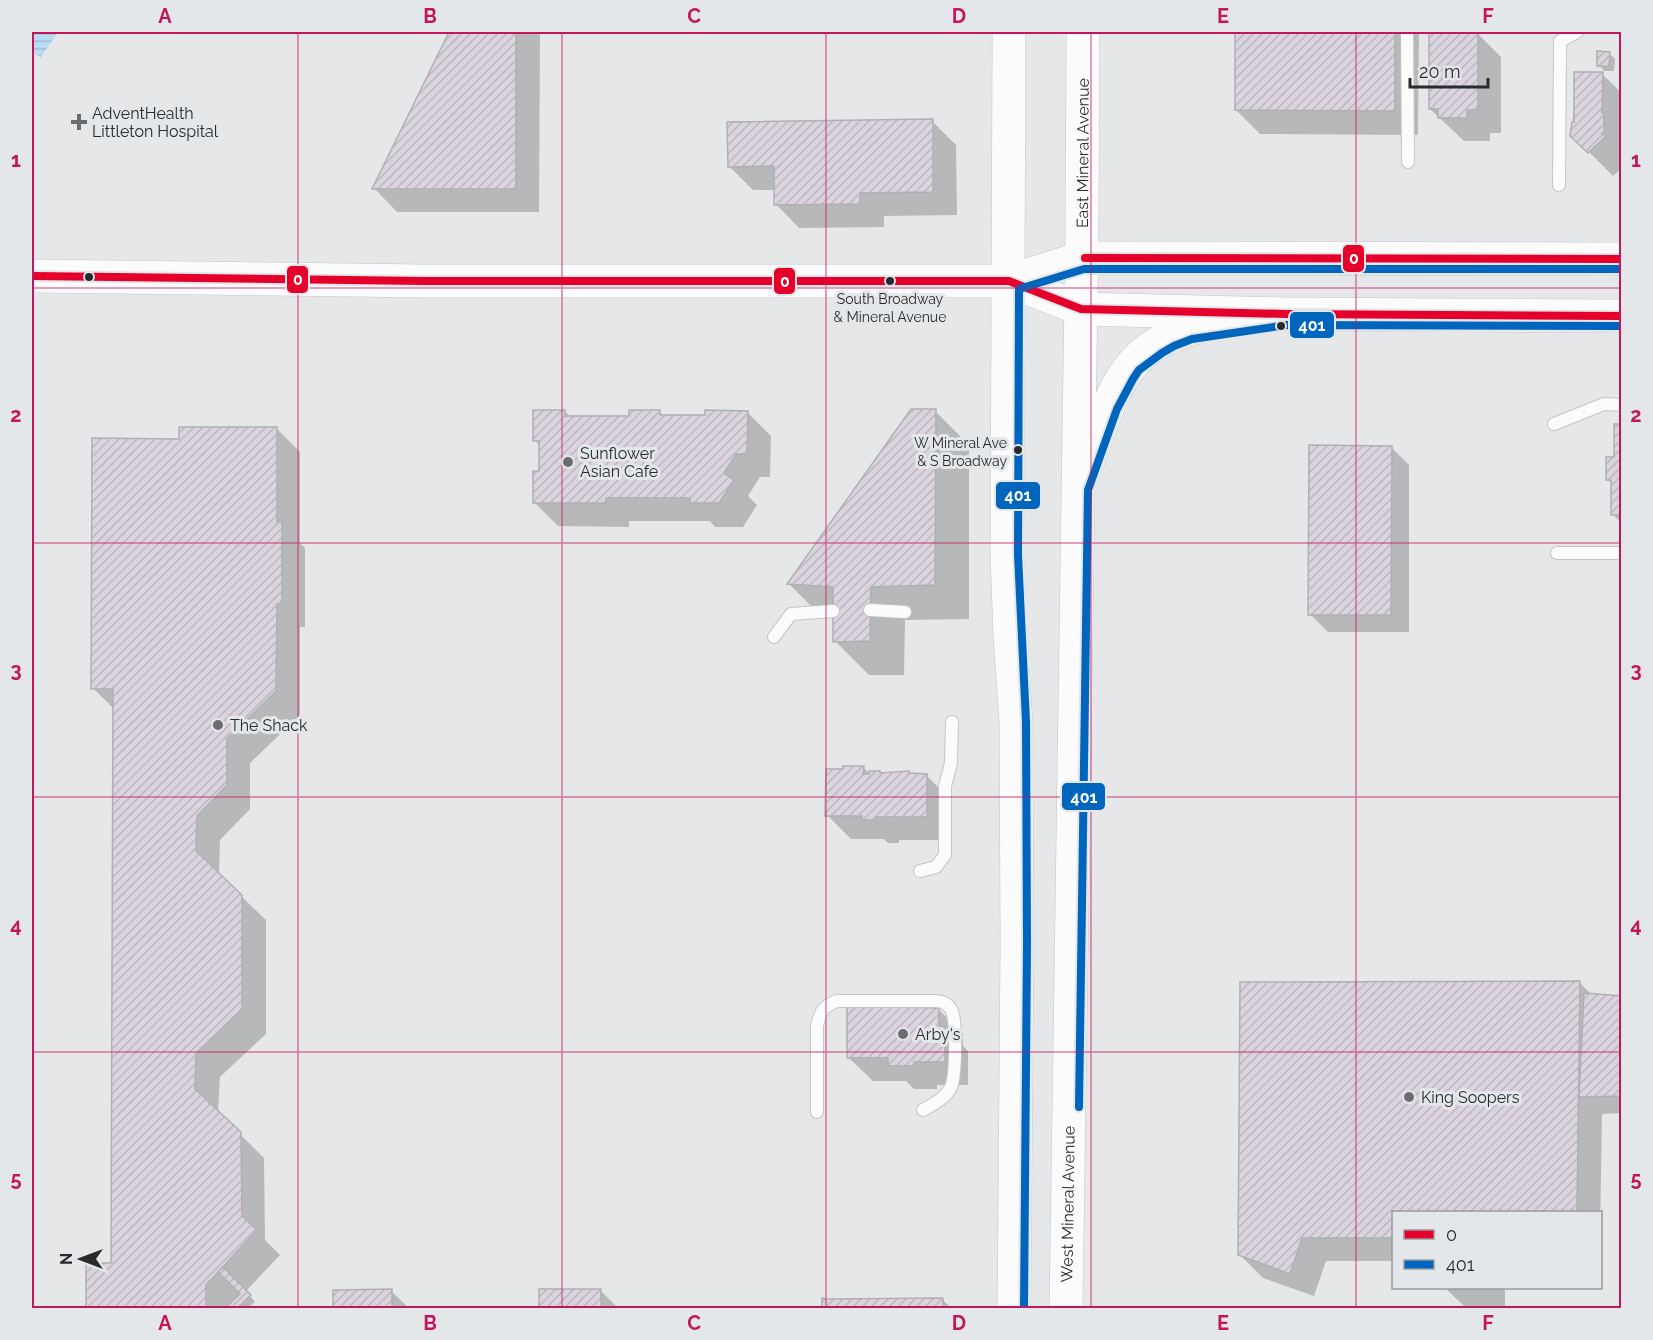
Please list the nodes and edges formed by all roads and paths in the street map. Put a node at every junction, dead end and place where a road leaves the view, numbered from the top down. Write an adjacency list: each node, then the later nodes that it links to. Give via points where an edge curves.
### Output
1 (1009, 32): 10 (main road)
2 (1083, 32): 7 (main road, East Mineral Avenue)
3 (1407, 32): 5 (lane)
4 (1577, 32): 6 (lane, via 1560,41)
5 (1408, 162)
6 (1559, 185)
7 (1082, 258): 8 (main road); 10 (main road); 11 (main road, East Mineral Avenue)
8 (1622, 259)
9 (32, 276): 10 (main road)
10 (1008, 282): 11 (main road); 27 (main road, via 1007,555 1016,722)
11 (1081, 309): 12 (main road); 16 (main road, West Mineral Avenue)
12 (1286, 314): 13 (main road); 16 (main road, via 1189,329 1169,336 1145,352 1115,388)
13 (1622, 316)
14 (1622, 405): 15 (lane, via 1604,404)
15 (1554, 424)
16 (1078, 488): 28 (main road, West Mineral Avenue)
17 (1557, 553): 18 (lane)
18 (1622, 553)
19 (833, 610): 22 (lane, via 790,614)
20 (870, 610): 21 (lane)
21 (905, 612)
22 (774, 637)
23 (952, 722): 24 (lane, via 951,763 945,786 945,855 936,867)
24 (920, 871)
25 (922, 1110): 26 (lane, via 945,1096 952,1086 951,1008 935,1001 837,1001 826,1004 817,1026)
26 (817, 1112)
27 (1014, 1308)
28 (1066, 1308)

